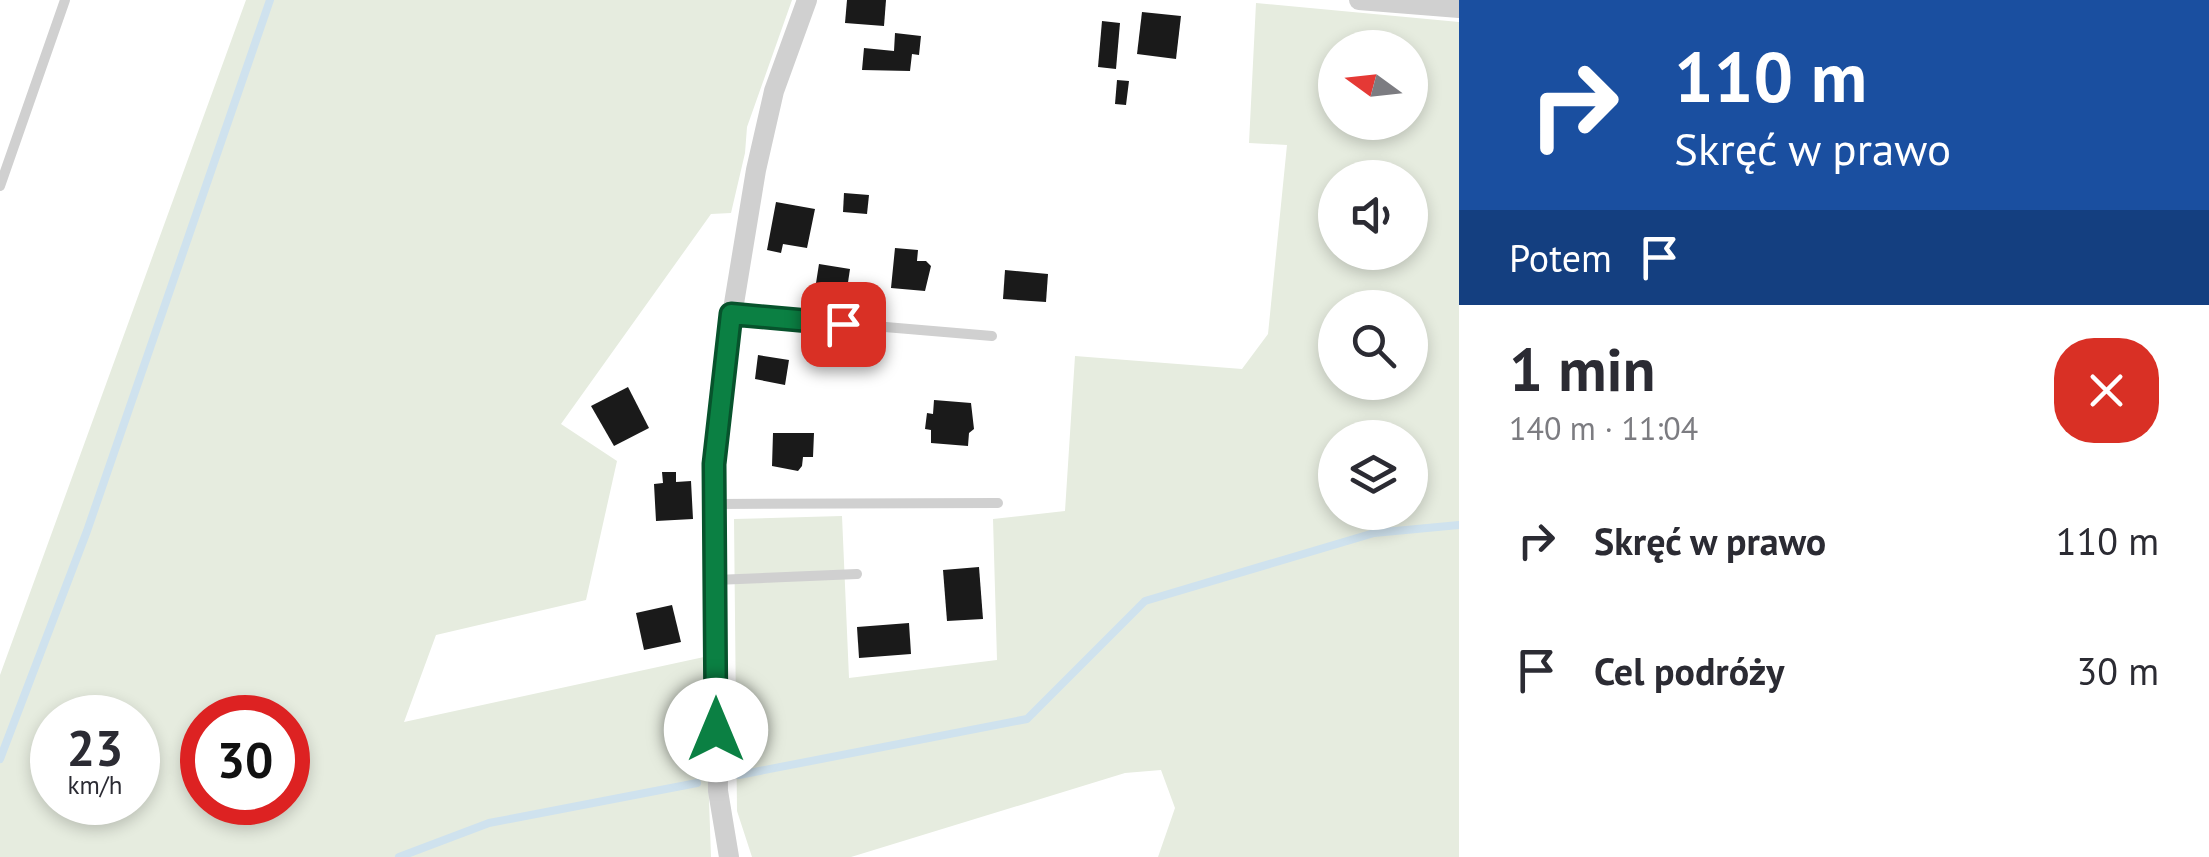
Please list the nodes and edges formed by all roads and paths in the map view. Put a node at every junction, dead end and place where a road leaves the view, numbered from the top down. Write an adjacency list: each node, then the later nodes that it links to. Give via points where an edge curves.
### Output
1 (65, 0): 5 (lane)
2 (808, 0): 6 (street, via 774,90)
3 (1359, 0): 4 (street)
4 (1459, 8)
5 (0, 186)
6 (731, 314): 7 (lane); 9 (street)
7 (992, 336)
8 (998, 503): 9 (lane)
9 (714, 504): 11 (street)
10 (856, 574): 11 (lane)
11 (715, 580): 12 (street, via 718,791)
12 (729, 857)

